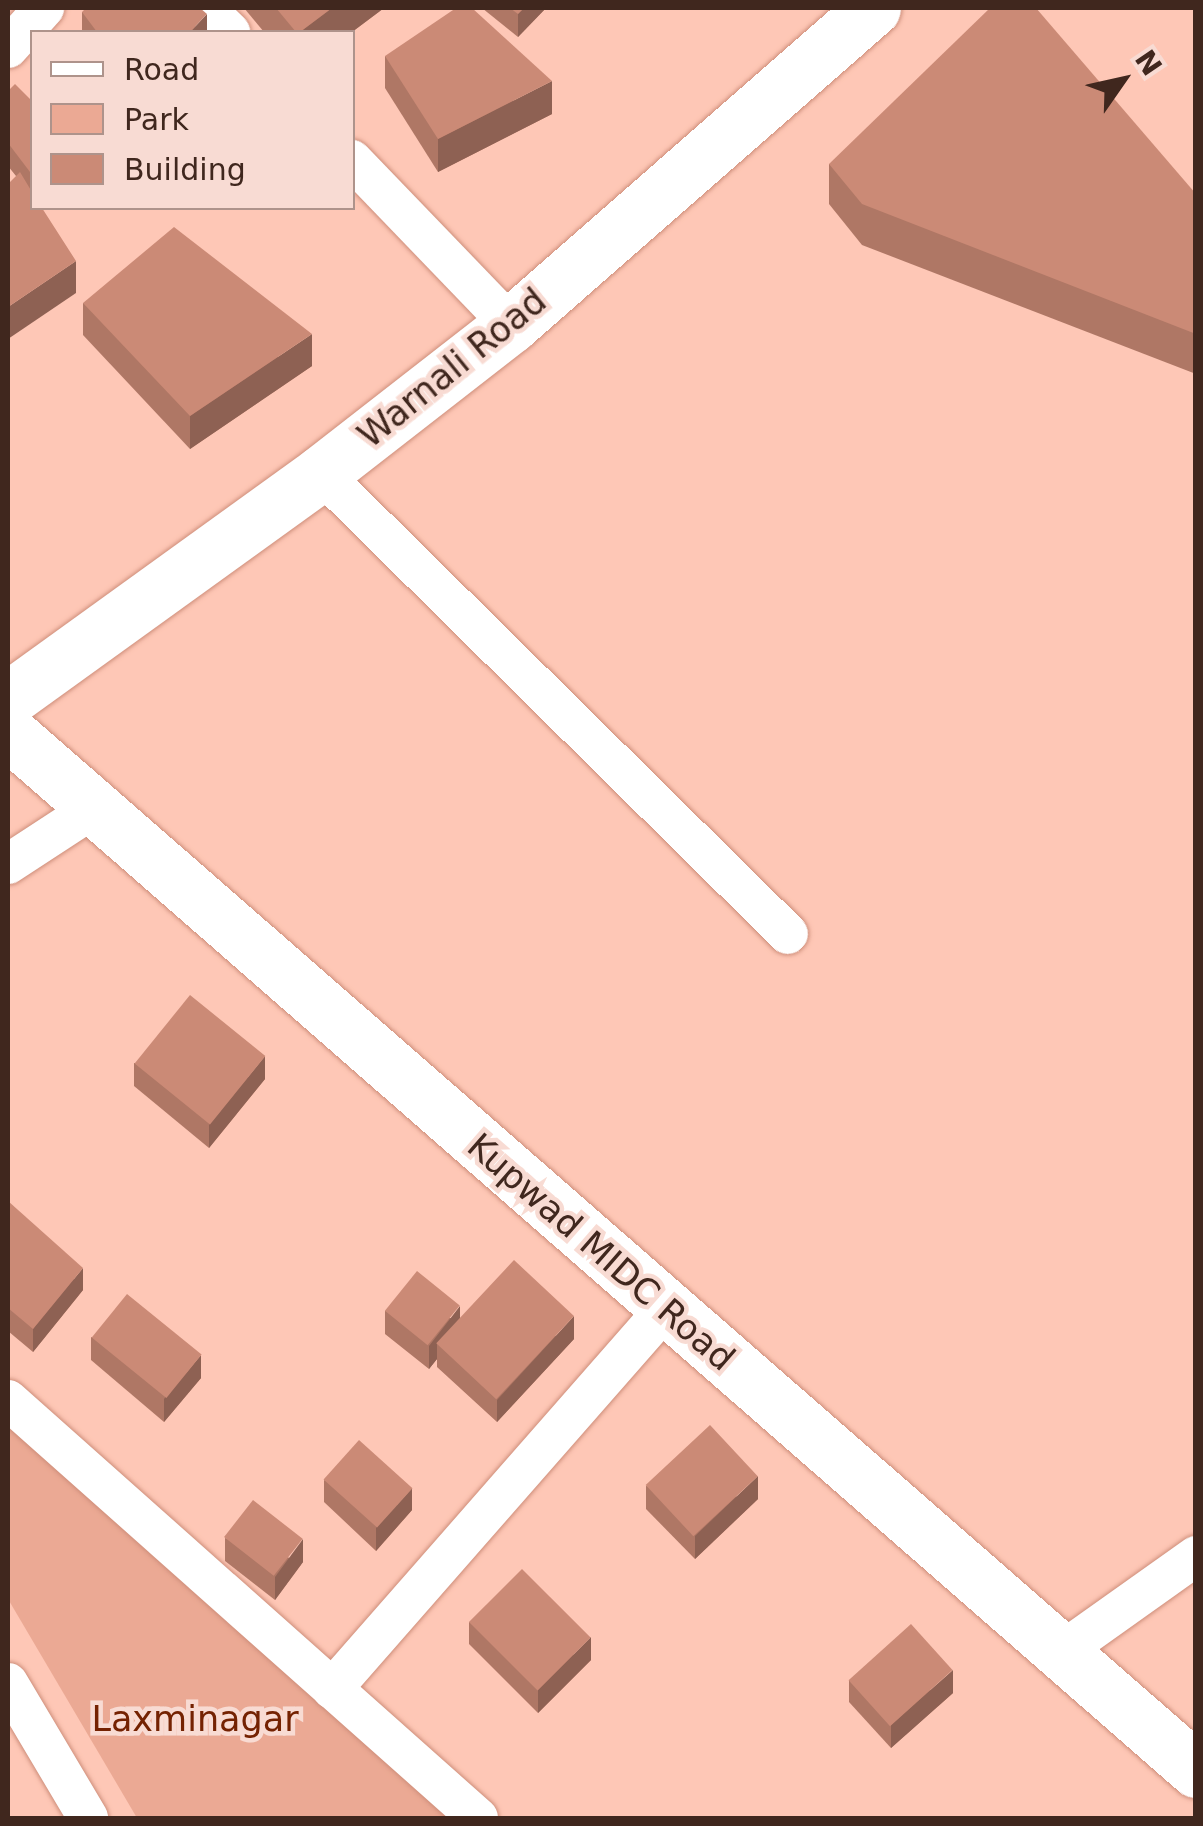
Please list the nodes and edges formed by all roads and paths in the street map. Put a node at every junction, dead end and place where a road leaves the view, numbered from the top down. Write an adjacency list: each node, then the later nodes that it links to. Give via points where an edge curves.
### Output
1 (44, 8): 5 (street)
2 (206, 8): 4 (street)
3 (873, 8): 7 (main road, Warnali Road)
4 (228, 30)
5 (8, 48)
6 (355, 163): 7 (street)
7 (511, 325): 8 (main road, Warnali Road)
8 (321, 473): 9 (main road, Warnali Road); 13 (street)
9 (8, 699)
10 (8, 732): 11 (main road, Kupwad MIDC Road)
11 (94, 808): 12 (street); 14 (main road, Kupwad MIDC Road)
12 (8, 864)
13 (788, 934)
14 (666, 1308): 17 (main road, Kupwad MIDC Road); 19 (street)
15 (8, 1400): 19 (street)
16 (1196, 1556): 17 (street)
17 (1061, 1652): 20 (main road, Kupwad MIDC Road)
18 (8, 1683): 21 (street)
19 (332, 1689): 22 (street)
20 (1196, 1770)
21 (88, 1818)
22 (478, 1818)

